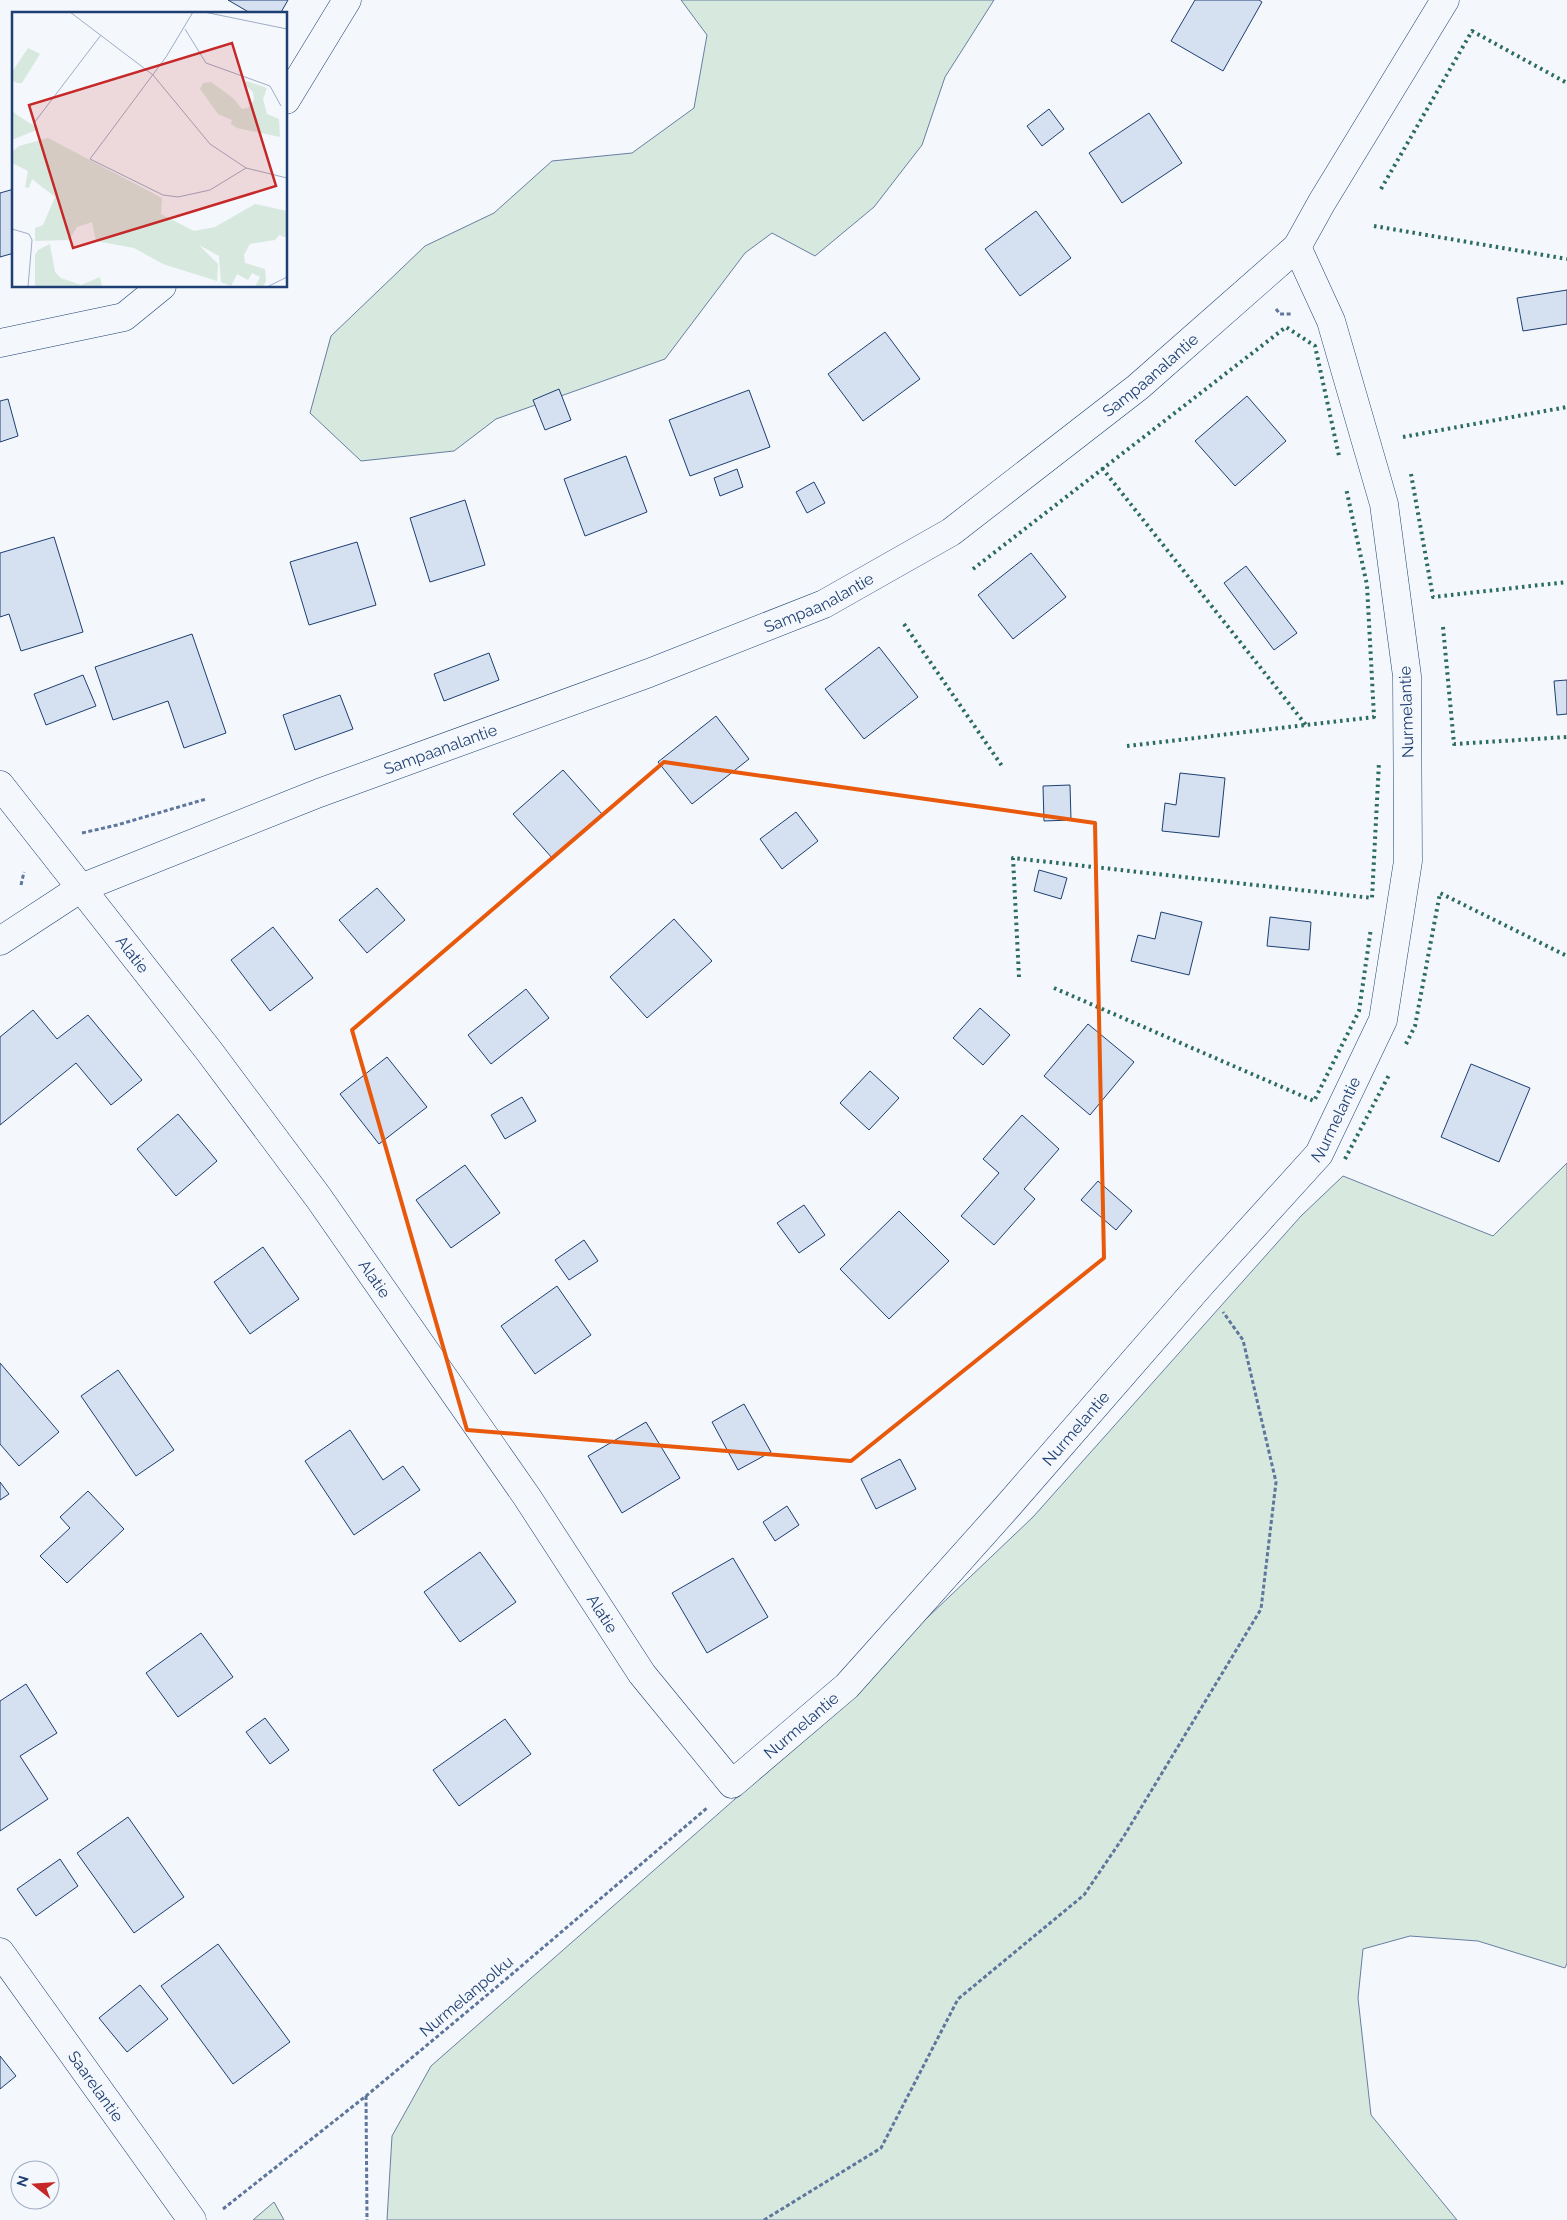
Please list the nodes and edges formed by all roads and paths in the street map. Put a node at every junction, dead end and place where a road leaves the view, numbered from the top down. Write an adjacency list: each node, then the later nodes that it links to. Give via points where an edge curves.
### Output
1 (347, 0): 3 (street)
2 (1445, 0): 4 (street, Sampaanalantie)
3 (288, 97)
4 (1297, 248): 10 (street, Sampaanalantie, via 1138,388 951,532 824,604 319,793); 12 (street, Nurmelantie, via 1331,322 1384,504 1407,676 1408,862 1383,1020 1319,1154)
5 (160, 288): 6 (street, via 124,317)
6 (0, 343)
7 (0, 785): 9 (street, Alatie)
8 (208, 798): 9 (path, via 117,825)
9 (44, 841): 10 (street, Alatie)
10 (81, 888): 11 (street, Sampaanalantie); 13 (street, Alatie, via 318,1197 527,1497 642,1674)
11 (0, 942)
12 (1202, 1283): 13 (street, Nurmelantie, via 847,1686); 18 (path, via 1243,1340 1276,1482 1261,1609 1124,1836 1084,1895 958,1999 881,2148)
13 (732, 1784): 15 (path, Nurmelanpolku, via 678,1834)
14 (0, 1952): 16 (street, Saarelantie)
15 (366, 2096): 16 (path, Nurmelanpolku); 17 (path)
16 (204, 2217)
17 (367, 2220)
18 (764, 2220)

